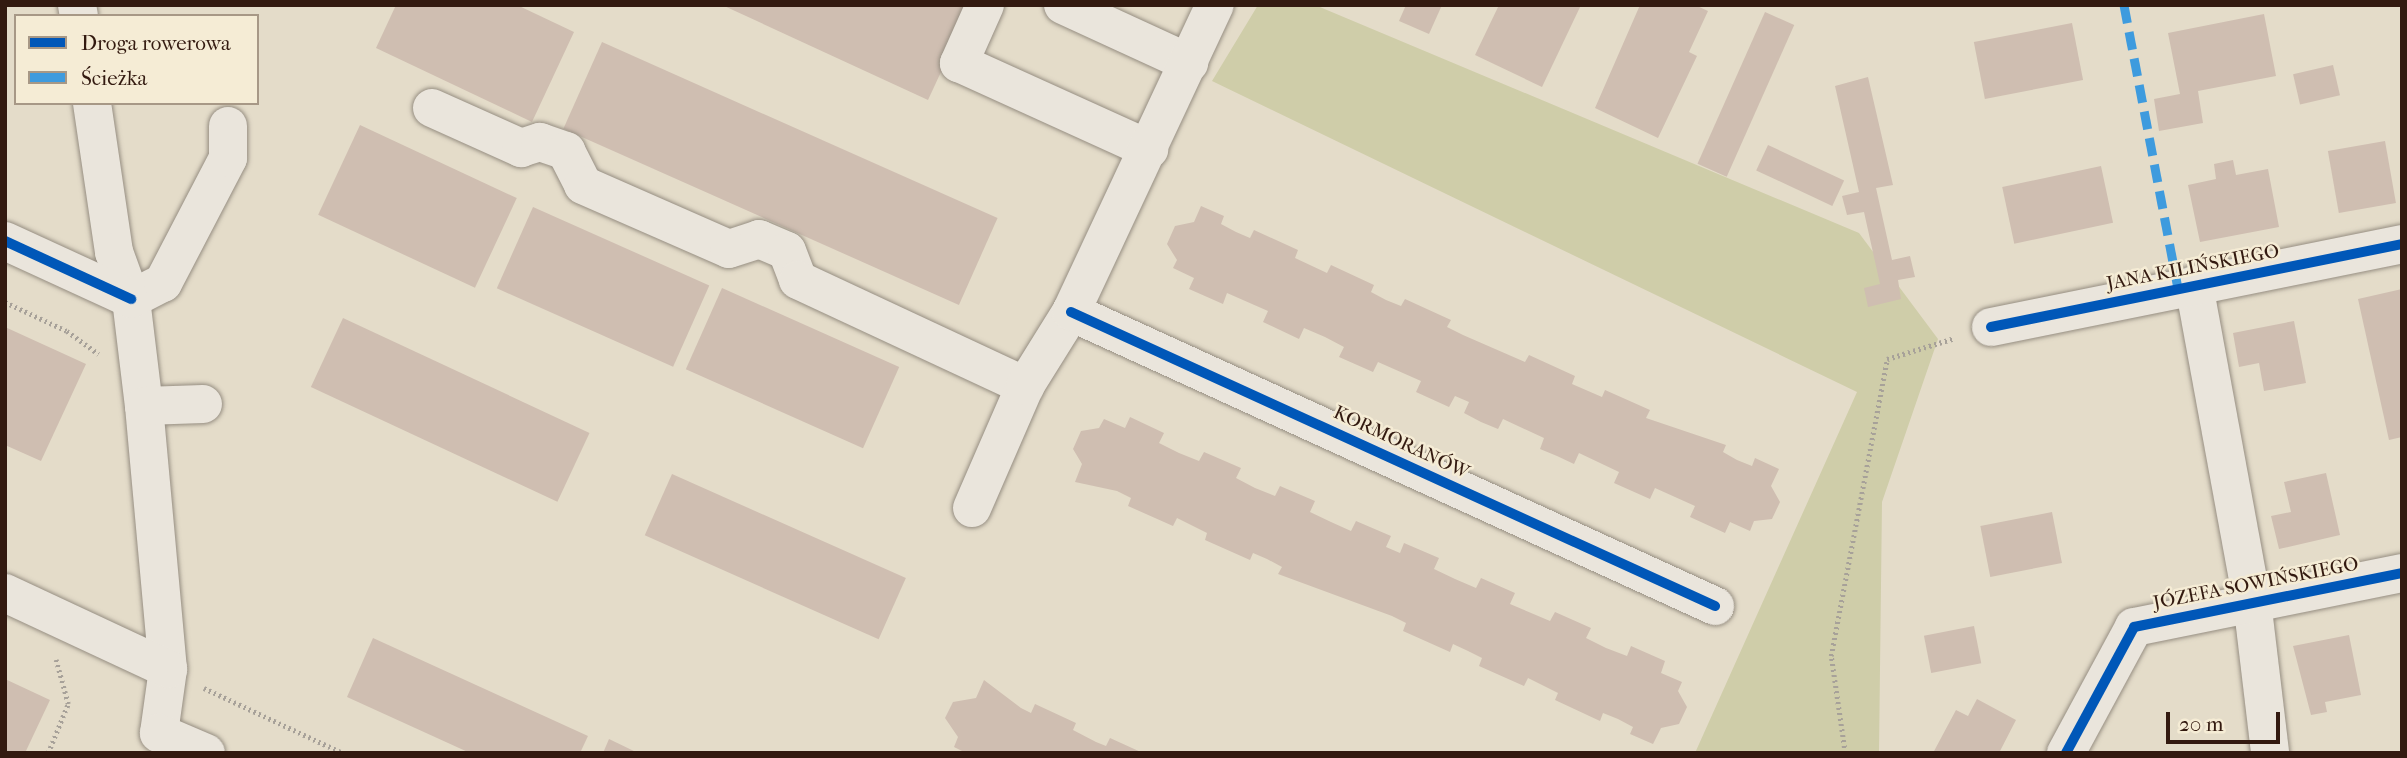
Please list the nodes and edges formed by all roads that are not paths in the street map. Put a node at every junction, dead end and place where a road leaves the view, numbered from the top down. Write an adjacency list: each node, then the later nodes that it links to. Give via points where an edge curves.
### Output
1 (985, 5): 8 (street, via 959,63)
2 (1063, 5): 4 (street)
3 (1215, 5): 4 (street)
4 (1189, 63): 8 (street)
5 (92, 105): 12 (street, via 114,252)
6 (432, 108): 15 (street, via 521,148 540,142 566,151 583,185 729,249 760,239 787,251 798,280)
7 (228, 126): 12 (street, via 228,158 163,283)
8 (1149, 149): 13 (street)
9 (5, 241): 12 (street)
10 (2402, 244): 11 (street, JANA KILIŃSKIEGO)
11 (2194, 285): 14 (street, JANA KILIŃSKIEGO); 21 (street)
12 (131, 299): 16 (street)
13 (1071, 312): 15 (street); 22 (street, KORMORANÓW)
14 (1991, 327)
15 (1025, 386): 18 (street)
16 (143, 396): 17 (street); 23 (street)
17 (203, 404)
18 (972, 508)
19 (2402, 573): 21 (street, JÓZEFA SOWIŃSKIEGO)
20 (5, 593): 23 (street)
21 (2252, 601): 26 (street, JÓZEFA SOWIŃSKIEGO, via 2134,627); 27 (street)
22 (1716, 606)
23 (167, 669): 24 (street)
24 (154, 743): 25 (street)
25 (206, 753)
26 (2066, 753)
27 (2270, 753)

